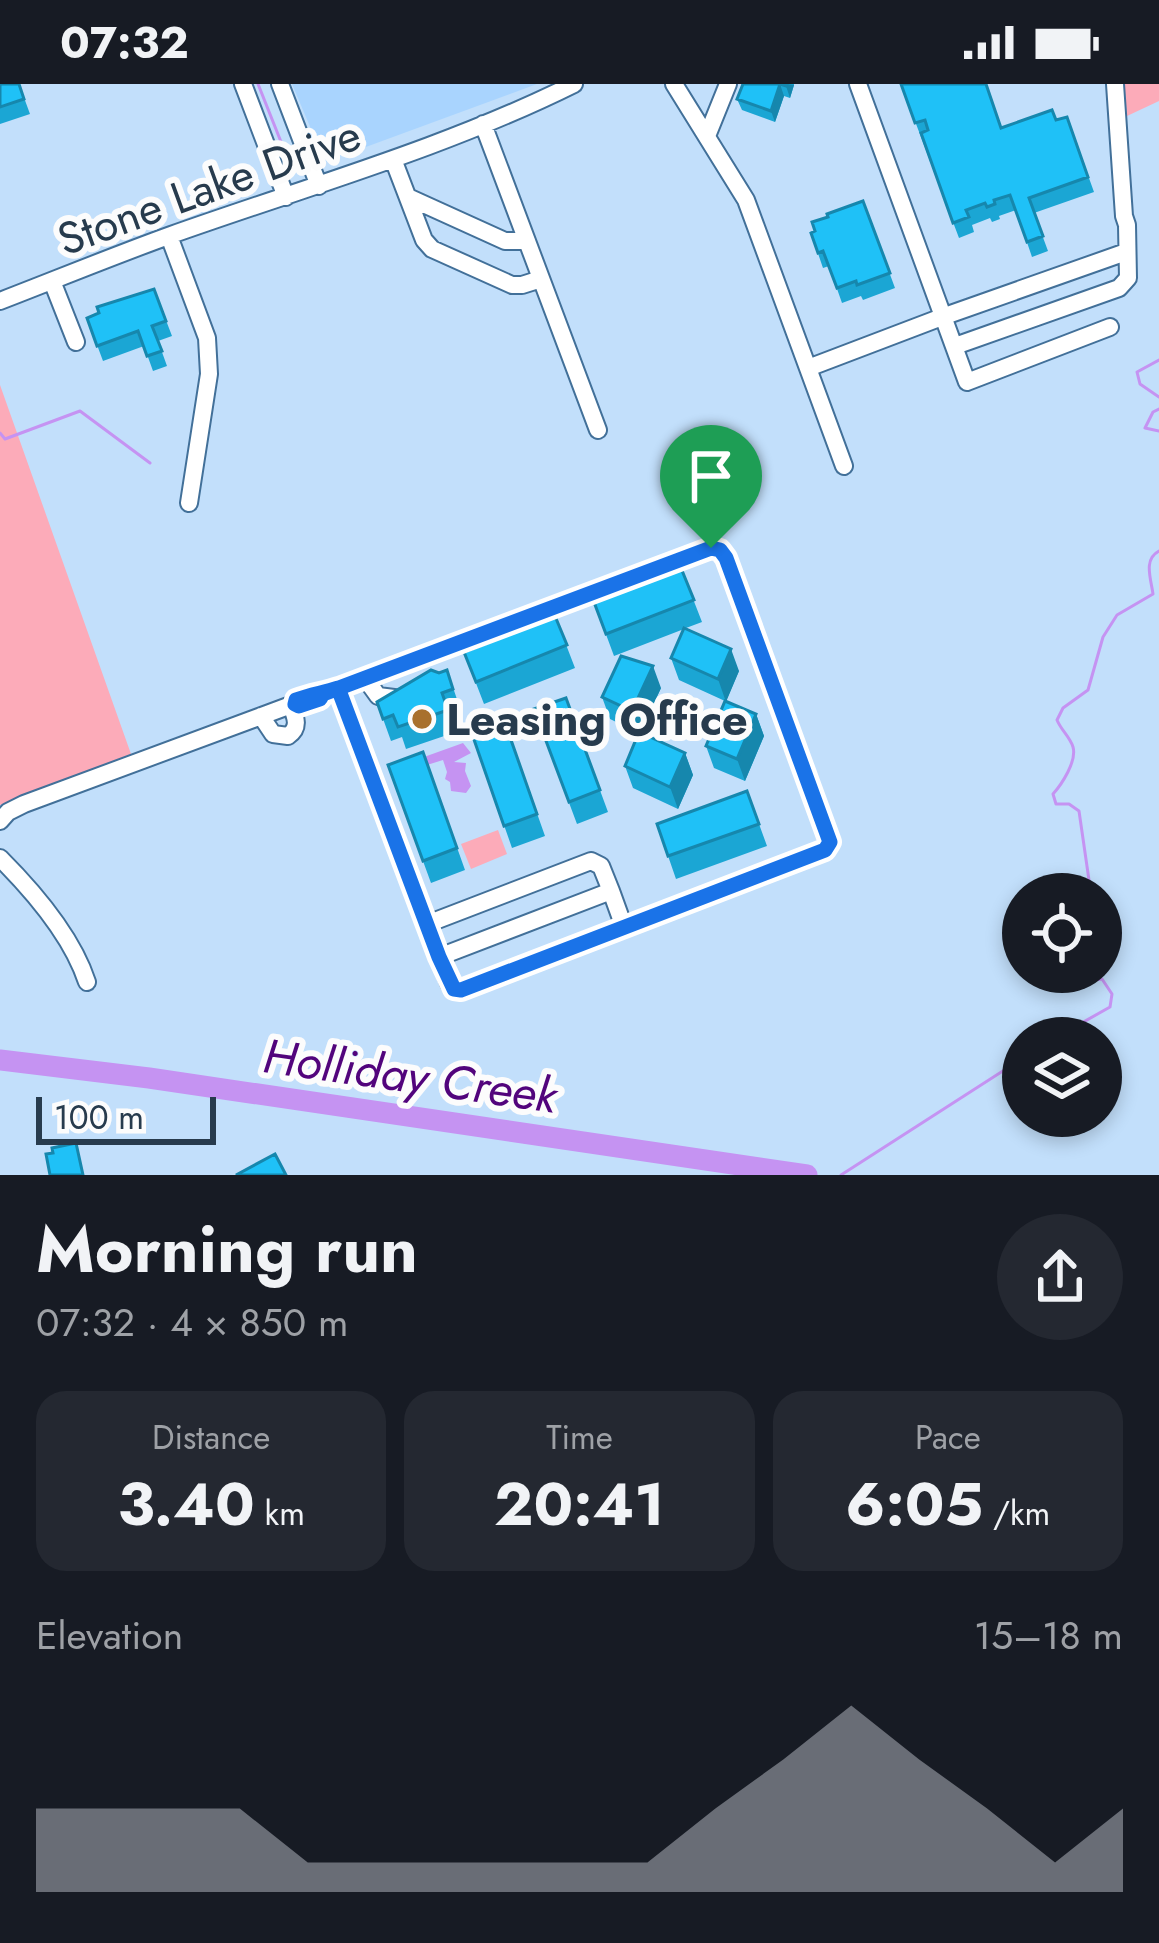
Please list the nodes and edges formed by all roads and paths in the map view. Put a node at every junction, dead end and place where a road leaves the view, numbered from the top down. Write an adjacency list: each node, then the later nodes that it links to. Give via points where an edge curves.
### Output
1 (243, 84): 12 (street)
2 (280, 84): 11 (street)
3 (574, 84): 8 (street, Stone Lake Drive)
4 (674, 84): 9 (street)
5 (728, 84): 9 (street)
6 (857, 84): 20 (street)
7 (1115, 84): 16 (street)
8 (483, 124): 10 (street, Stone Lake Drive); 15 (street)
9 (707, 136): 24 (street, via 746,200)
10 (393, 159): 11 (street, Stone Lake Drive); 13 (street)
11 (319, 186): 12 (street, Stone Lake Drive)
12 (286, 197): 14 (street, Stone Lake Drive)
13 (408, 197): 15 (street, via 505,241); 17 (street, via 432,249 512,285)
14 (170, 236): 18 (street, Stone Lake Drive); 27 (street, via 207,338)
15 (527, 241): 17 (street)
16 (1126, 252): 20 (street); 23 (street, via 1119,288)
17 (541, 279): 25 (street)
18 (52, 281): 19 (street, Stone Lake Drive); 22 (street)
19 (0, 302)
20 (942, 317): 23 (street); 24 (street)
21 (1110, 327): 23 (street, via 967,382)
22 (76, 342)
23 (955, 346)
24 (808, 368): 26 (street)
25 (598, 430)
26 (844, 466)
27 (189, 503)
28 (442, 649): 29 (street); 30 (street); 39 (street, via 711,548 726,558 830,842)
29 (443, 669)
30 (364, 679): 31 (street); 32 (street, via 389,699)
31 (330, 691): 33 (street); 38 (street)
32 (423, 693)
33 (293, 705): 34 (street); 34 (street, via 297,724 288,736 273,734)
34 (261, 716): 35 (street, via 23,804)
35 (0, 821)
36 (0, 858): 41 (street, via 58,929)
37 (610, 891): 38 (street, via 601,866 590,861); 39 (street); 40 (street)
38 (427, 925): 40 (street)
39 (625, 927): 40 (street, via 461,990 449,983)
40 (439, 957)
41 (87, 982)

